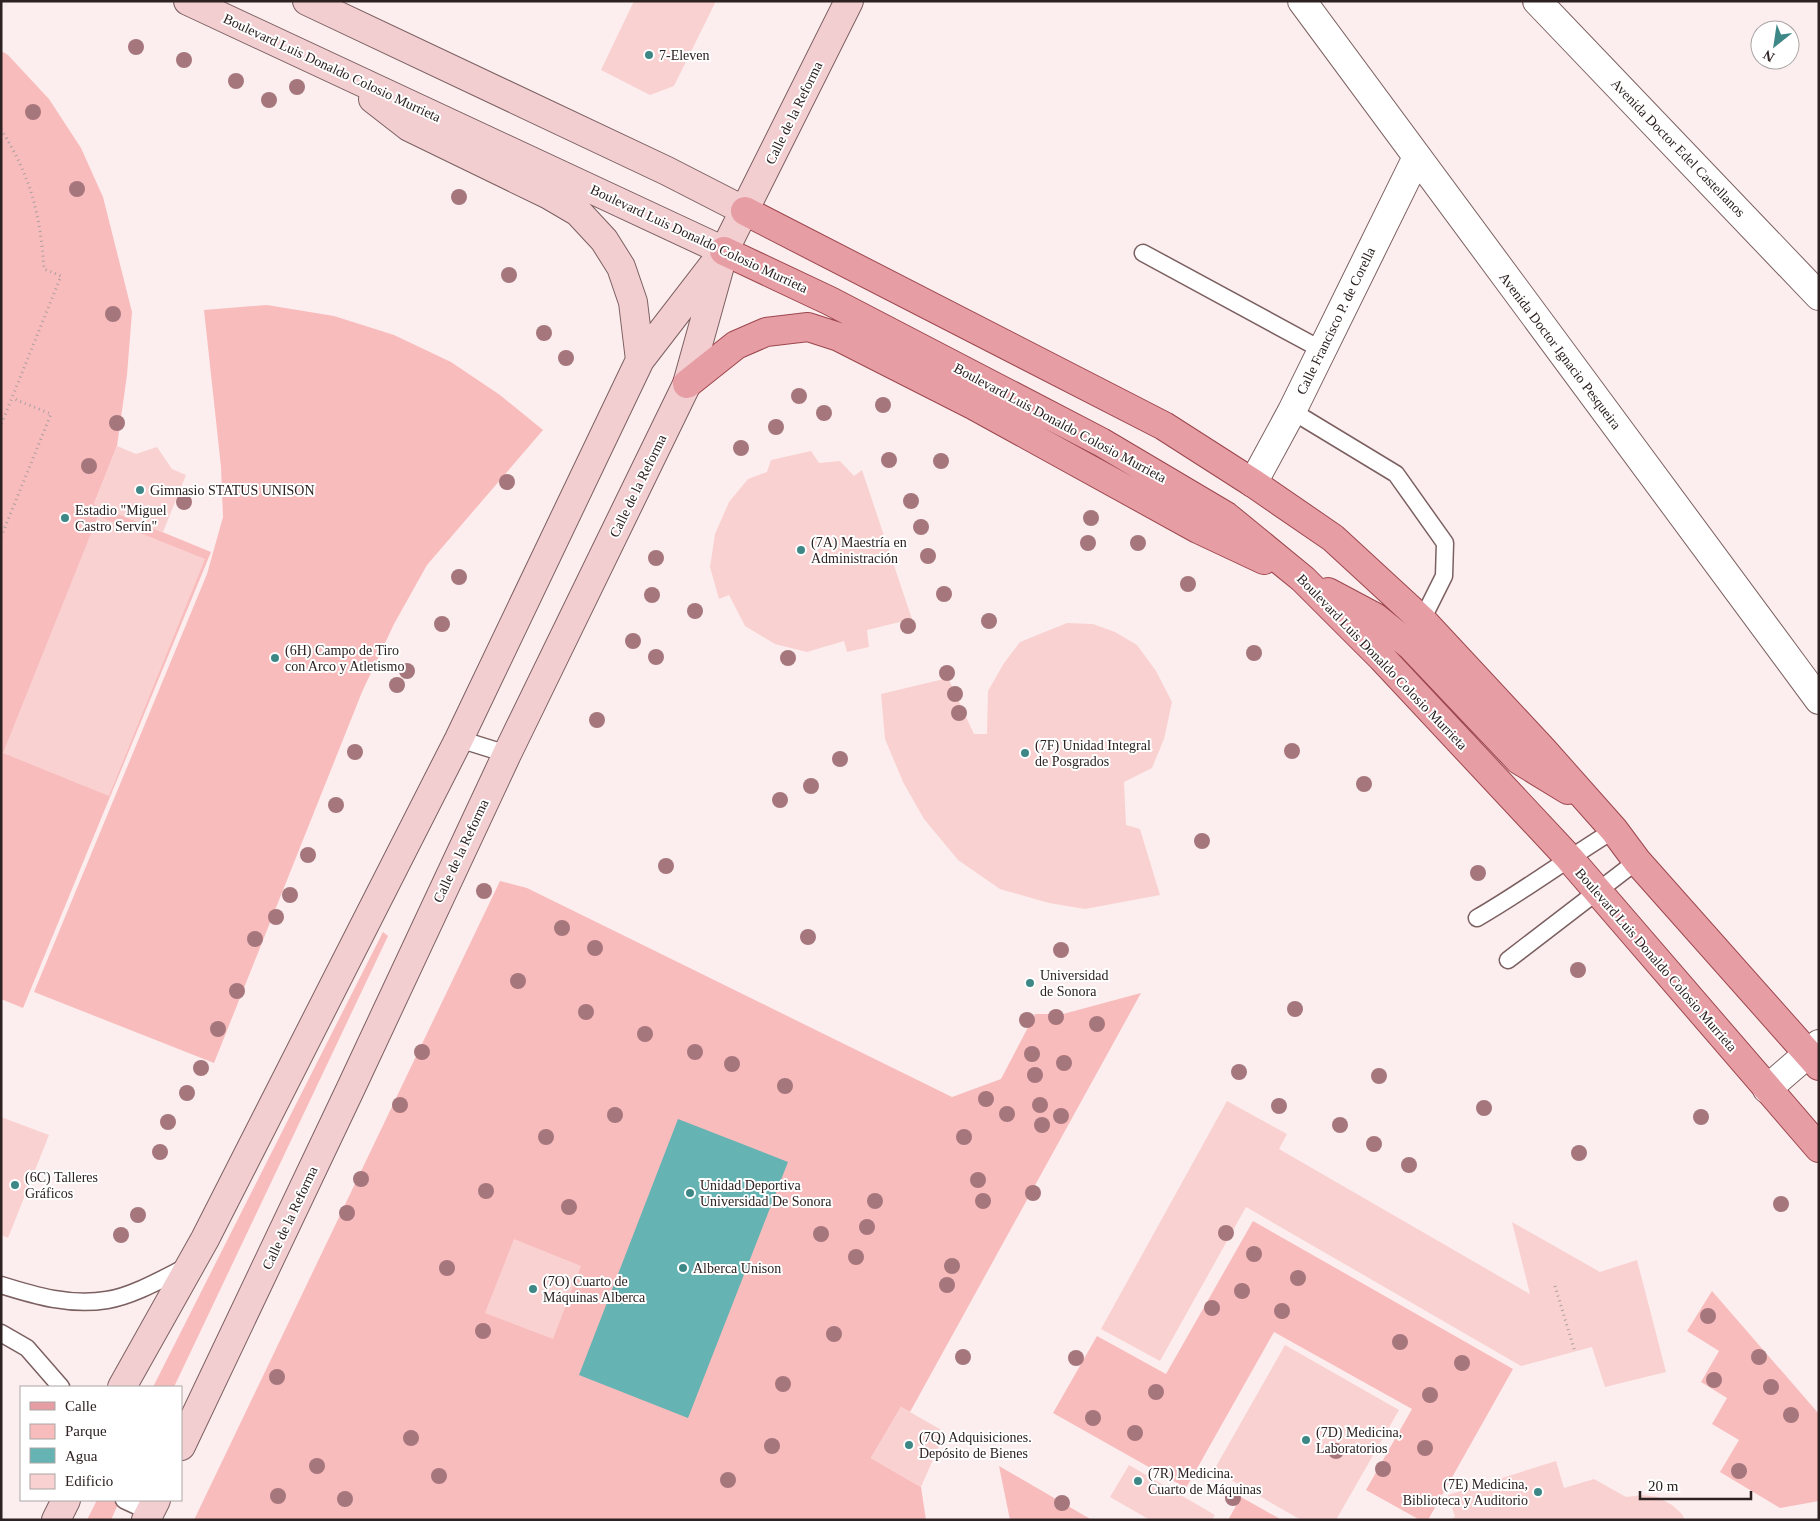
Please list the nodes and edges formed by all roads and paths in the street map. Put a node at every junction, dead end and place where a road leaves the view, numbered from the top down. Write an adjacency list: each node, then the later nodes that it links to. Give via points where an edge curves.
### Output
1 (308, 1): 9 (main road)
2 (849, 1): 9 (main road, Calle de la Reforma)
3 (1302, 1): 8 (street, Avenida Doctor Ignacio Pesqueira)
4 (1536, 1): 12 (street, Avenida Doctor Edel Castellanos)
5 (204, 5): 6 (main road, Boulevard Luis Donaldo Colosio Murrieta)
6 (337, 71): 10 (main road, Boulevard Luis Donaldo Colosio Murrieta); 14 (main road, via 409,127 578,212 604,240 622,267 632,302)
7 (1, 129): 16 (path, via 18,157 34,197 42,235 44,269 61,276)
8 (1417, 157): 13 (street, Calle Francisco P. de Corella); 23 (street, Avenida Doctor Ignacio Pesqueira)
9 (745, 211): 10 (main road, Calle de la Reforma); 19 (main road, via 1164,426)
10 (724, 251): 14 (main road, Calle de la Reforma); 15 (main road, Calle de la Reforma); 21 (main road, Boulevard Luis Donaldo Colosio Murrieta, via 830,301 1101,442 1226,516)
11 (1142, 254): 13 (lane)
12 (1819, 296)
13 (1322, 350): 17 (street, Calle Francisco P. de Corella)
14 (640, 360): 24 (main road, Calle de la Reforma)
15 (687, 384): 21 (main road, via 736,344 766,332 808,327 839,337 974,405 1198,529); 25 (main road, Calle de la Reforma)
16 (12, 398): 18 (path); 20 (path, via 51,414)
17 (1292, 410): 19 (street, Calle Francisco P. de Corella); 22 (lane, via 1396,474 1445,543 1444,576)
18 (1, 425)
19 (1253, 483): 22 (main road, via 1333,538)
20 (1, 537)
21 (1303, 579): 26 (main road, via 1375,616 1412,647 1519,760); 28 (main road, Boulevard Luis Donaldo Colosio Murrieta, via 1382,658)
22 (1422, 620): 26 (main road)
23 (1819, 700)
24 (458, 739): 25 (lane); 36 (main road, Calle de la Reforma)
25 (507, 754): 43 (main road, Calle de la Reforma)
26 (1591, 804): 27 (main road)
27 (1614, 830): 28 (lane); 29 (main road)
28 (1569, 858): 30 (main road, Boulevard Luis Donaldo Colosio Murrieta); 31 (lane)
29 (1637, 861): 30 (lane); 33 (main road)
30 (1598, 892): 32 (lane); 34 (main road, Boulevard Luis Donaldo Colosio Murrieta)
31 (1477, 918)
32 (1508, 960)
33 (1815, 1055): 34 (street)
34 (1767, 1089): 35 (main road, Boulevard Luis Donaldo Colosio Murrieta)
35 (1819, 1148)
36 (192, 1263): 37 (lane, via 146,1288 108,1300 70,1302 33,1296); 42 (main road, Calle de la Reforma)
37 (1, 1285)
38 (1555, 1286): 40 (path)
39 (1, 1333): 41 (lane, via 27,1348)
40 (1575, 1352)
41 (60, 1386)
42 (123, 1386)
43 (182, 1444)
44 (66, 1501): 47 (main road)
45 (126, 1501): 46 (lane)
46 (154, 1513)
47 (56, 1520)

